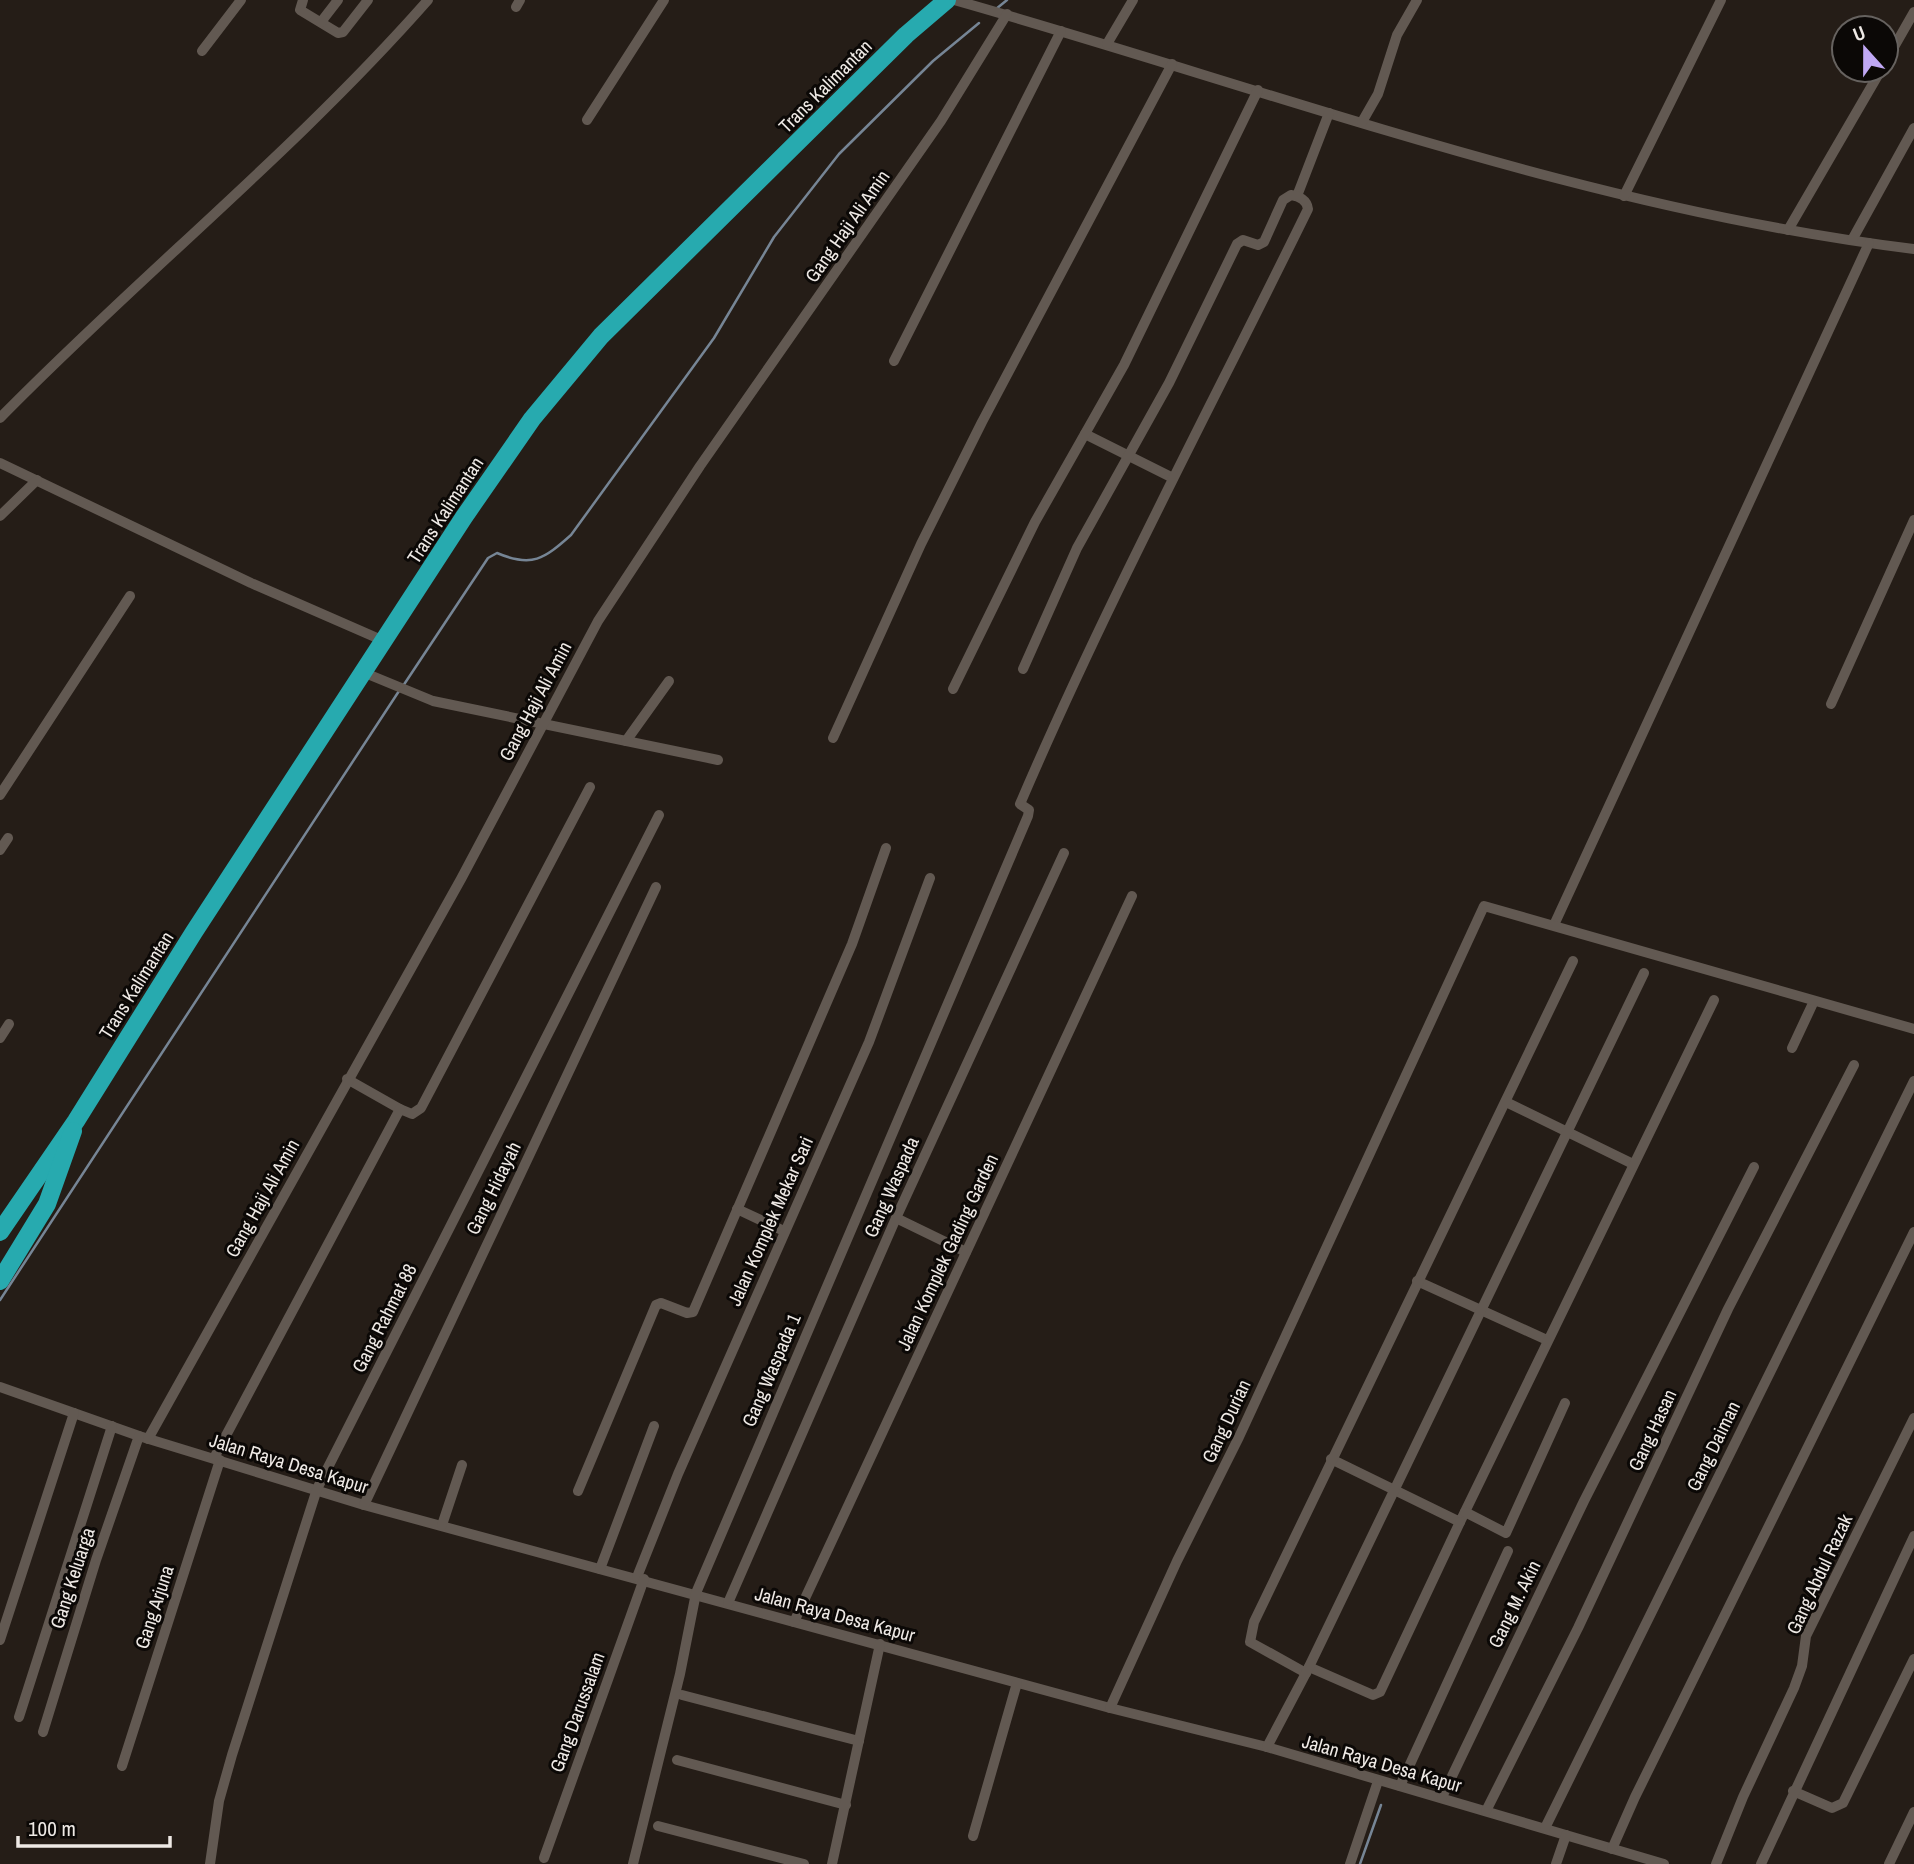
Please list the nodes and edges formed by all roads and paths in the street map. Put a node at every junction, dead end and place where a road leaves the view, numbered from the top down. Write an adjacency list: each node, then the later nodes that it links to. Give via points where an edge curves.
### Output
1 (241, 0): 18 (street)
2 (303, 0): 14 (street, via 300,10)
3 (338, 0): 14 (street)
4 (368, 0): 14 (street, via 343,32)
5 (428, 0): 33 (street, via 287,149 155,267)
6 (664, 0): 23 (street)
7 (947, 0): 42 (highway, Trans Kalimantan, via 646,290 576,364 495,471)
8 (954, 0): 13 (street)
9 (1133, 0): 17 (street)
10 (1417, 0): 24 (street, via 1397,35 1378,94)
11 (1721, 0): 27 (street, via 1687,57)
12 (1914, 12): 16 (street)
13 (1004, 13): 15 (street); 48 (street, Gang Haji Ali Amin, via 941,121 621,582)
14 (321, 22)
15 (1061, 31): 17 (street); 32 (street)
16 (1900, 36)
17 (1107, 44): 19 (street)
18 (202, 51)
19 (1171, 64): 21 (street); 49 (street, via 982,422)
20 (1873, 84): 28 (street)
21 (1258, 90): 22 (street); 34 (street, via 1124,365)
22 (1329, 113): 24 (street); 26 (street)
23 (587, 120)
24 (1362, 122): 27 (street)
25 (1914, 128): 29 (street)
26 (1297, 196): 35 (street, via 1283,200 1261,244 1243,240 1237,244); 37 (street, via 1306,201 1308,209)
27 (1625, 196): 28 (street)
28 (1788, 230): 29 (street)
29 (1852, 240): 30 (street)
30 (1869, 243): 31 (street); 62 (street)
31 (1914, 249)
32 (894, 361)
33 (0, 418)
34 (1085, 434): 35 (street); 46 (street, via 1035,522)
35 (1129, 456): 37 (street); 43 (street, via 1077,548)
36 (0, 463): 38 (street)
37 (1172, 478): 110 (street, Gang Waspada 1, via 1020,804 1029,810 1028,816)
38 (37, 480): 39 (street); 42 (street)
39 (0, 516)
40 (1914, 520): 47 (street)
41 (130, 596): 53 (street)
42 (384, 641): 44 (highway, Trans Kalimantan)
43 (1023, 668)
44 (365, 673): 48 (street, via 433,701); 76 (highway, Trans Kalimantan)
45 (669, 681): 50 (street)
46 (953, 689)
47 (1831, 705)
48 (541, 723): 50 (street); 72 (street, Gang Haji Ali Amin, via 461,879)
49 (833, 738)
50 (626, 741): 51 (street)
51 (718, 760)
52 (590, 787): 75 (street, via 421,1108 412,1114)
53 (0, 795)
54 (659, 815): 100 (street, Gang Rahmat 88)
55 (8, 838): 57 (street)
56 (886, 848): 80 (street, via 852,944)
57 (0, 850)
58 (1064, 853): 81 (street, Gang Waspada)
59 (930, 878): 82 (street, Jalan Komplek Mekar Sari, via 869,1042)
60 (656, 887): 103 (street, Gang Hidayah)
61 (1132, 897): 85 (street, Jalan Komplek Gading Garden)
62 (1554, 925): 66 (street); 119 (street, Gang Durian, via 1484,906)
63 (1573, 961): 74 (street)
64 (1644, 972): 77 (street)
65 (1714, 1000): 78 (street)
66 (1814, 1001): 68 (street); 70 (street)
67 (9, 1024): 69 (street)
68 (1914, 1029)
69 (0, 1038)
70 (1792, 1048)
71 (1854, 1065): 131 (street, Gang Hasan, via 1728,1309)
72 (347, 1079): 75 (street); 96 (street, Gang Haji Ali Amin)
73 (1914, 1081): 134 (street, Gang Daiman)
74 (1506, 1102): 77 (street); 87 (street)
75 (400, 1109): 97 (street, Gang Arjuna)
76 (76, 1121): 83 (highway, Trans Kalimantan); 86 (highway, Trans Kalimantan, via 47,1204)
77 (1569, 1132): 78 (street); 88 (street)
78 (1633, 1164): 89 (street)
79 (1754, 1167): 129 (street, Gang M. Akin, via 1543,1583)
80 (737, 1209): 82 (street); 101 (street, via 693,1312 656,1305)
81 (896, 1218): 85 (street); 111 (street, Gang Waspada)
82 (784, 1231): 109 (street, Jalan Komplek Mekar Sari, via 678,1474)
83 (0, 1232)
84 (1914, 1232): 137 (street)
85 (966, 1252): 112 (street, Jalan Komplek Gading Garden)
86 (0, 1280)
87 (1417, 1281): 88 (street); 98 (street)
88 (1482, 1310): 89 (street); 102 (street)
89 (1546, 1340): 104 (street)
90 (0, 1387): 92 (street, Jalan Raya Desa Kapur)
91 (1565, 1403): 104 (street, via 1506,1533)
92 (74, 1413): 94 (street, Jalan Raya Desa Kapur); 113 (street)
93 (1914, 1418): 146 (street, Gang Abdul Razak, via 1806,1636 1794,1688)
94 (112, 1426): 96 (street, Jalan Raya Desa Kapur); 120 (street)
95 (654, 1426): 108 (street)
96 (143, 1437): 97 (street, Jalan Raya Desa Kapur); 121 (street, Gang Keluarga, via 96,1560)
97 (217, 1459): 100 (street, Jalan Raya Desa Kapur); 125 (street, Gang Arjuna)
98 (1331, 1459): 102 (street); 116 (street, via 1249,1637 1254,1645)
99 (462, 1465): 105 (street)
100 (317, 1489): 103 (street, Jalan Raya Desa Kapur); 140 (street, Gang Rahmat 88, via 229,1765)
101 (578, 1491)
102 (1393, 1491): 104 (street); 116 (street)
103 (364, 1505): 105 (street, Jalan Raya Desa Kapur)
104 (1462, 1517): 116 (street, via 1380,1692 1373,1695)
105 (442, 1525): 108 (street, Jalan Raya Desa Kapur)
106 (1914, 1536): 128 (street)
107 (1508, 1551): 127 (street)
108 (600, 1569): 109 (street, Jalan Raya Desa Kapur)
109 (640, 1578): 110 (street, Jalan Raya Desa Kapur); 138 (street, Gang Darussalam)
110 (696, 1593): 111 (street, Jalan Raya Desa Kapur); 141 (street, Gang Waspada 1)
111 (728, 1603): 112 (street, Jalan Raya Desa Kapur)
112 (794, 1622): 114 (street, Jalan Raya Desa Kapur)
113 (0, 1640)
114 (880, 1644): 117 (street, Jalan Raya Desa Kapur); 122 (street)
115 (1914, 1659): 128 (street, via 1841,1805 1832,1808)
116 (1307, 1670): 123 (street)
117 (1017, 1683): 119 (street, Jalan Raya Desa Kapur); 136 (street)
118 (682, 1695): 122 (street)
119 (1110, 1708): 123 (street, Jalan Raya Desa Kapur)
120 (19, 1717)
121 (43, 1732)
122 (859, 1741): 130 (street)
123 (1267, 1747): 126 (street, Jalan Raya Desa Kapur)
124 (677, 1760): 130 (street)
125 (122, 1766)
126 (1378, 1781): 127 (street, Jalan Raya Desa Kapur); 144 (street)
127 (1400, 1786): 129 (street, Jalan Raya Desa Kapur)
128 (1793, 1791): 147 (street)
129 (1442, 1797): 131 (street, Jalan Raya Desa Kapur)
130 (846, 1805): 143 (street)
131 (1486, 1811): 134 (street, Jalan Raya Desa Kapur)
132 (1914, 1812): 148 (street)
133 (658, 1826): 142 (street)
134 (1545, 1828): 135 (street, Jalan Raya Desa Kapur)
135 (1566, 1835): 137 (street, Jalan Raya Desa Kapur); 145 (street)
136 (973, 1836)
137 (1612, 1849): 139 (street, Jalan Raya Desa Kapur)
138 (544, 1858)
139 (1659, 1863)
140 (210, 1864)
141 (633, 1864)
142 (804, 1864)
143 (832, 1864)
144 (1350, 1864)
145 (1556, 1864)
146 (1716, 1864)
147 (1761, 1864)
148 (1889, 1864)

